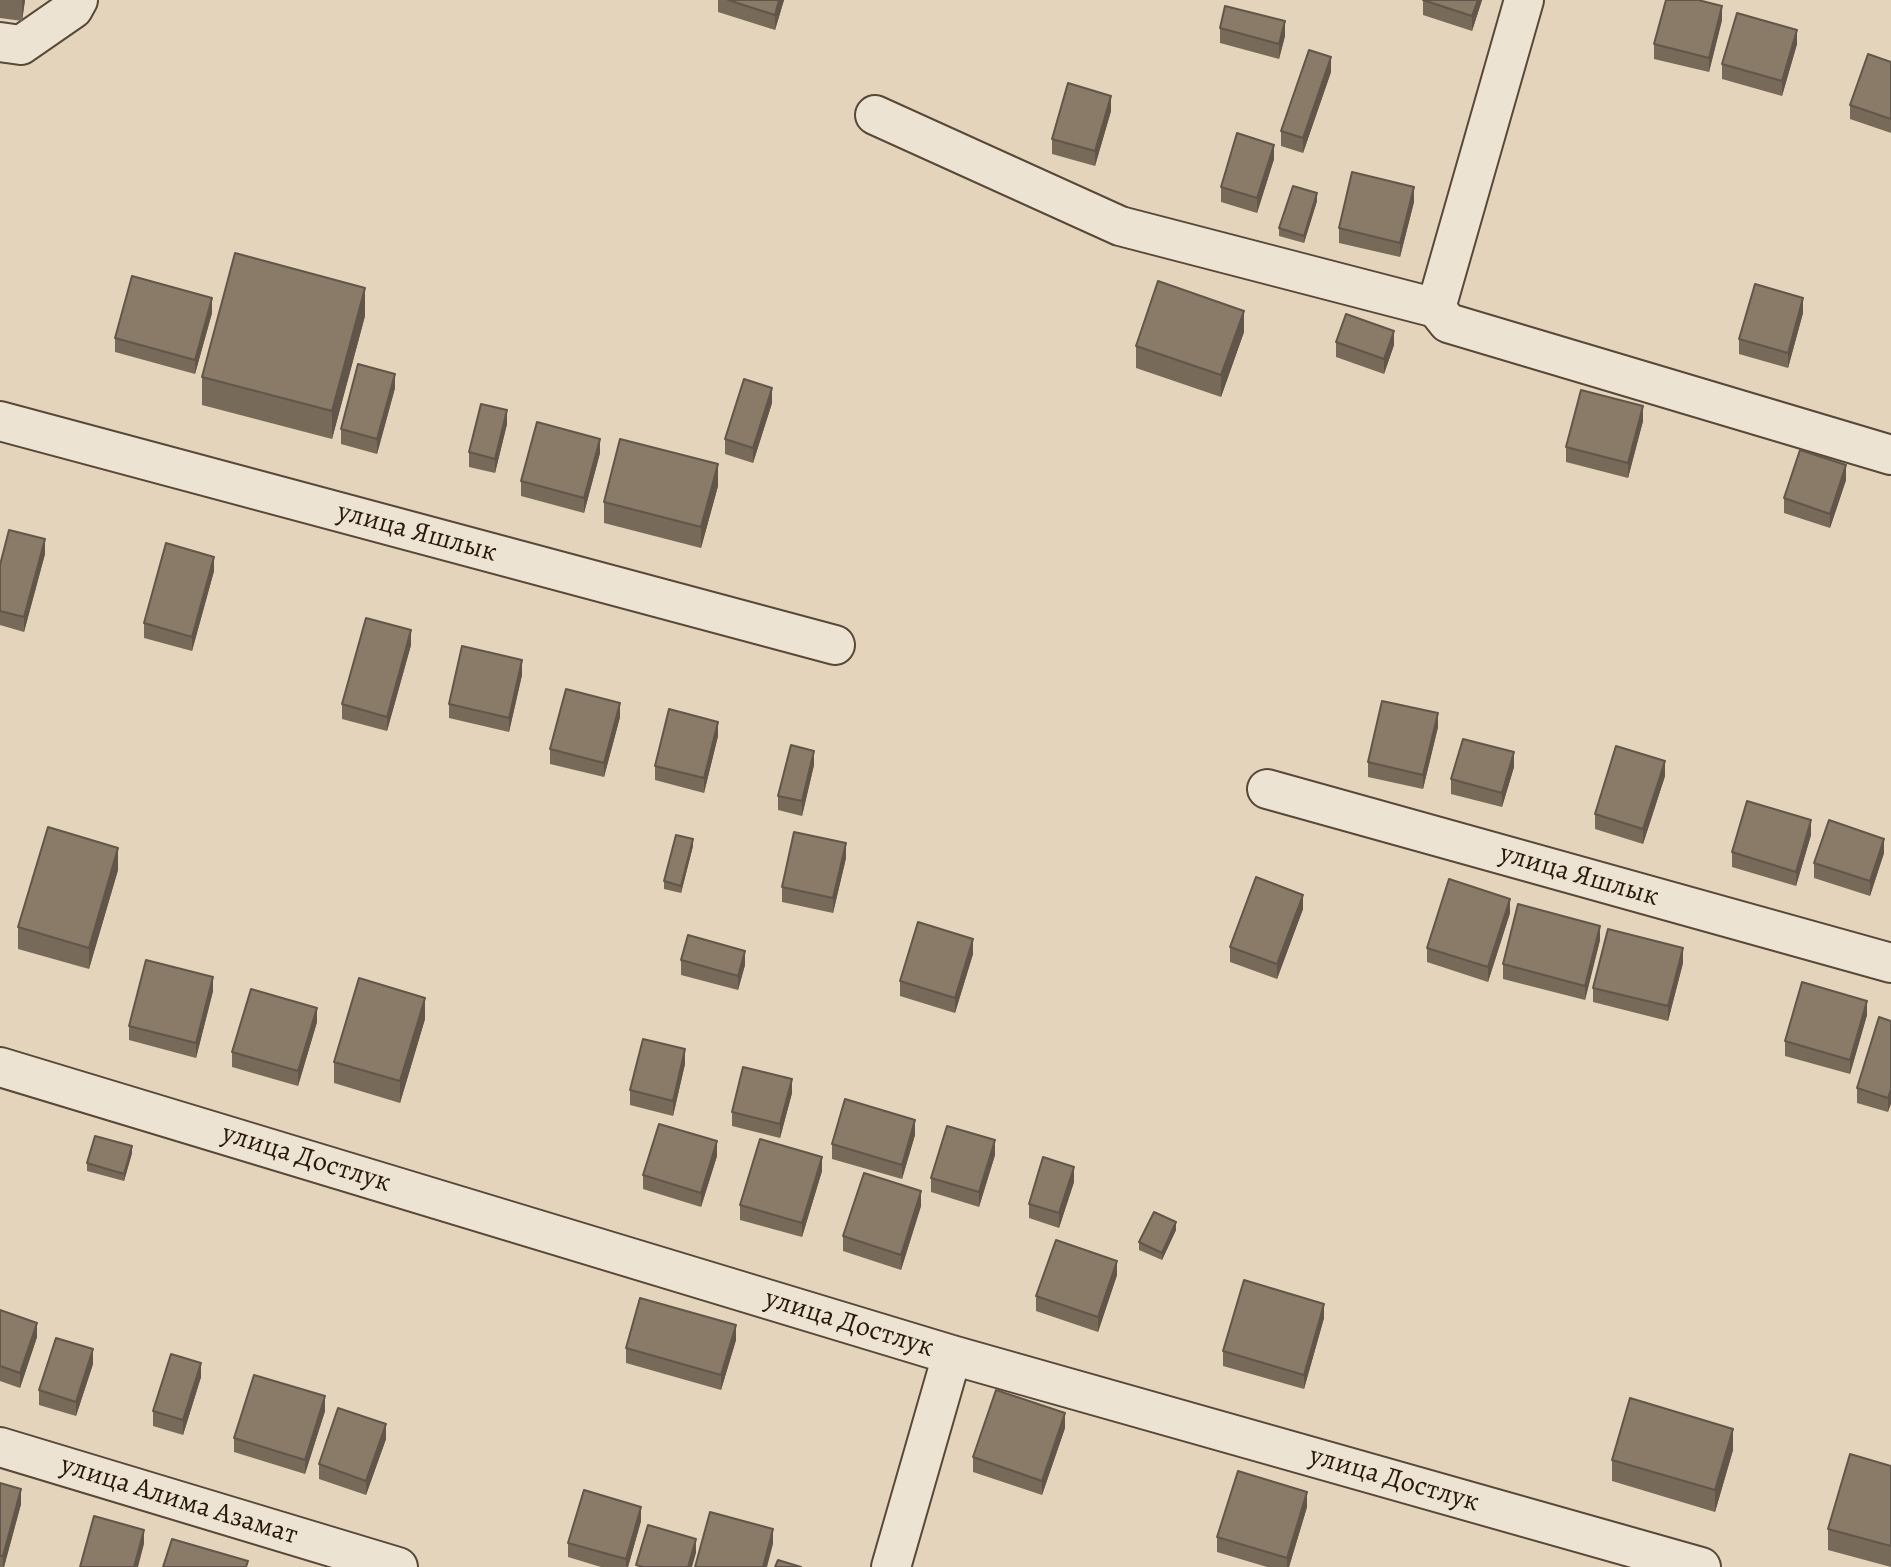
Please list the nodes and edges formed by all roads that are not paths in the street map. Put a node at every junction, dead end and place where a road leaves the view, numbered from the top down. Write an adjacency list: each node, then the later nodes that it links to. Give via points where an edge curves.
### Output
1 (78, 0): 3 (street, via 73,9 21,45)
2 (1524, 0): 5 (street)
3 (0, 42)
4 (875, 115): 5 (street, via 1120,226)
5 (1436, 308): 7 (street, via 1448,323)
6 (0, 421): 8 (street, улица Яшлык)
7 (1891, 455)
8 (835, 645)
9 (1267, 789): 10 (street, улица Яшлык)
10 (1891, 963)
11 (0, 1066): 12 (street, улица Достлук)
12 (952, 1355): 15 (street); 16 (street, улица Достлук)
13 (0, 1447): 14 (street, улица Алима Азамат)
14 (398, 1567)
15 (891, 1567)
16 (1701, 1567)

